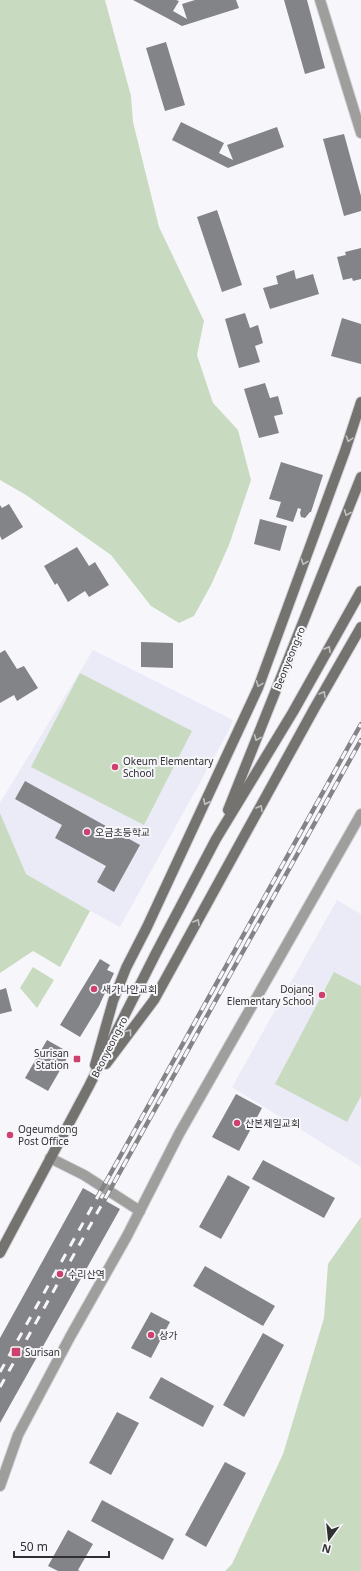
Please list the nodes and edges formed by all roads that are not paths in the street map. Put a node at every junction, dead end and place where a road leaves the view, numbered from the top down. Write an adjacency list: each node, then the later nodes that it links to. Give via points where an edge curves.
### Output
1 (320, 0): 2 (street)
2 (361, 133)
3 (361, 402): 9 (street, one-way to 9, via 258,688 126,968 113,1001)
4 (361, 477): 8 (street, Beonyeong-ro, one-way to 8)
5 (361, 591): 8 (street, Beonyeong-ro, one-way to 5, via 293,712)
6 (361, 627): 9 (street, one-way to 6, via 154,1000)
7 (361, 814): 11 (street, via 179,1134)
8 (216, 840): 9 (street, Beonyeong-ro)
9 (89, 1086): 10 (street, Beonyeong-ro)
10 (50, 1158): 11 (street, via 84,1175); 12 (street, Beonyeong-ro)
11 (140, 1211): 13 (street, via 18,1435)
12 (0, 1253)
13 (0, 1486)

